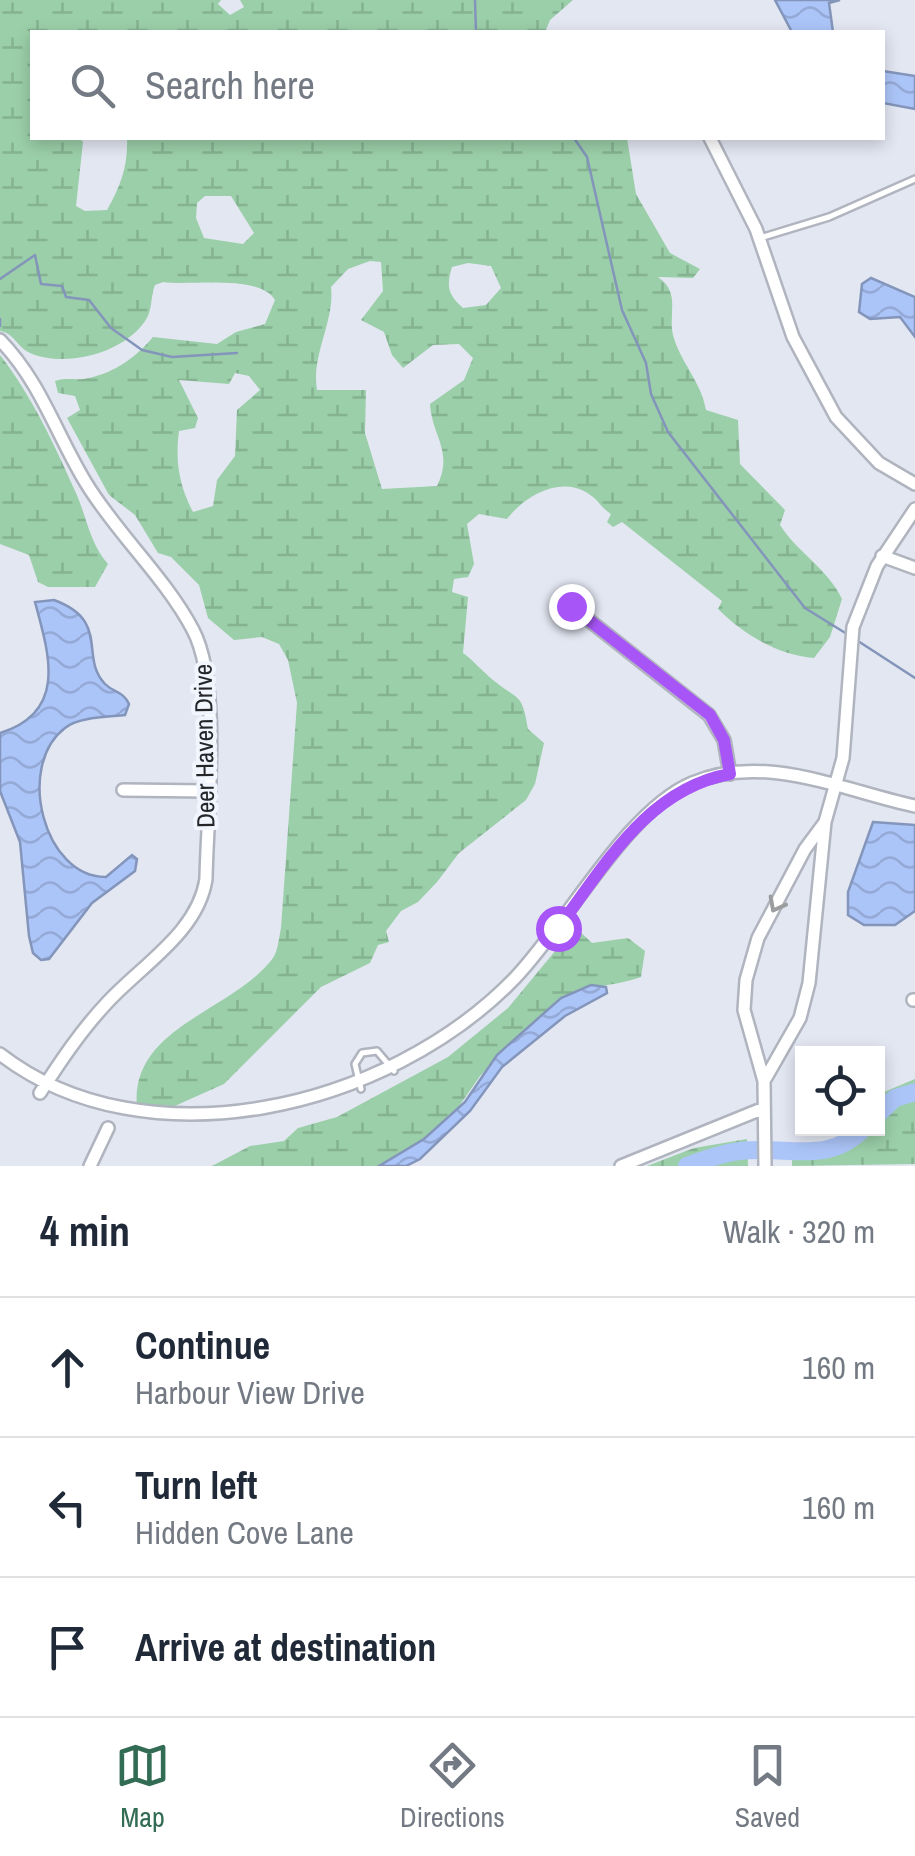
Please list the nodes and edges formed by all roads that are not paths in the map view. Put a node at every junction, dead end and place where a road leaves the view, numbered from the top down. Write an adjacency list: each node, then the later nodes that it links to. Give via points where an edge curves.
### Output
1 (711, 140): 3 (street)
2 (915, 179): 3 (lane)
3 (760, 238): 5 (street, via 782,313 836,417 879,462)
4 (0, 340): 13 (street, Deer Haven Drive, via 36,384 94,497 194,632 208,681)
5 (915, 484)
6 (915, 509): 7 (street)
7 (882, 556): 8 (street); 11 (street, via 853,627)
8 (915, 568)
9 (571, 606): 10 (street, via 710,715 724,740)
10 (730, 774): 11 (street, via 784,774); 17 (street, via 681,788 647,814 514,979)
11 (837, 785): 14 (street); 15 (street)
12 (122, 790): 13 (street)
13 (207, 791): 16 (street, Deer Haven Drive, via 206,879 194,916 103,1007 44,1096)
14 (915, 806)
15 (825, 822): 18 (street, via 809,983 800,1018); 18 (street, one-way to 18, via 758,938 746,980 744,1010)
16 (0, 1054)
17 (394, 1071): 19 (street); 19 (lane, via 377,1051 362,1053 355,1064)
18 (764, 1081): 20 (street)
19 (361, 1089): 21 (street)
20 (764, 1108): 24 (street); 25 (street)
21 (301, 1114)
22 (89, 1122): 23 (street, via 114,1130)
23 (90, 1166)
24 (620, 1166)
25 (764, 1166)

